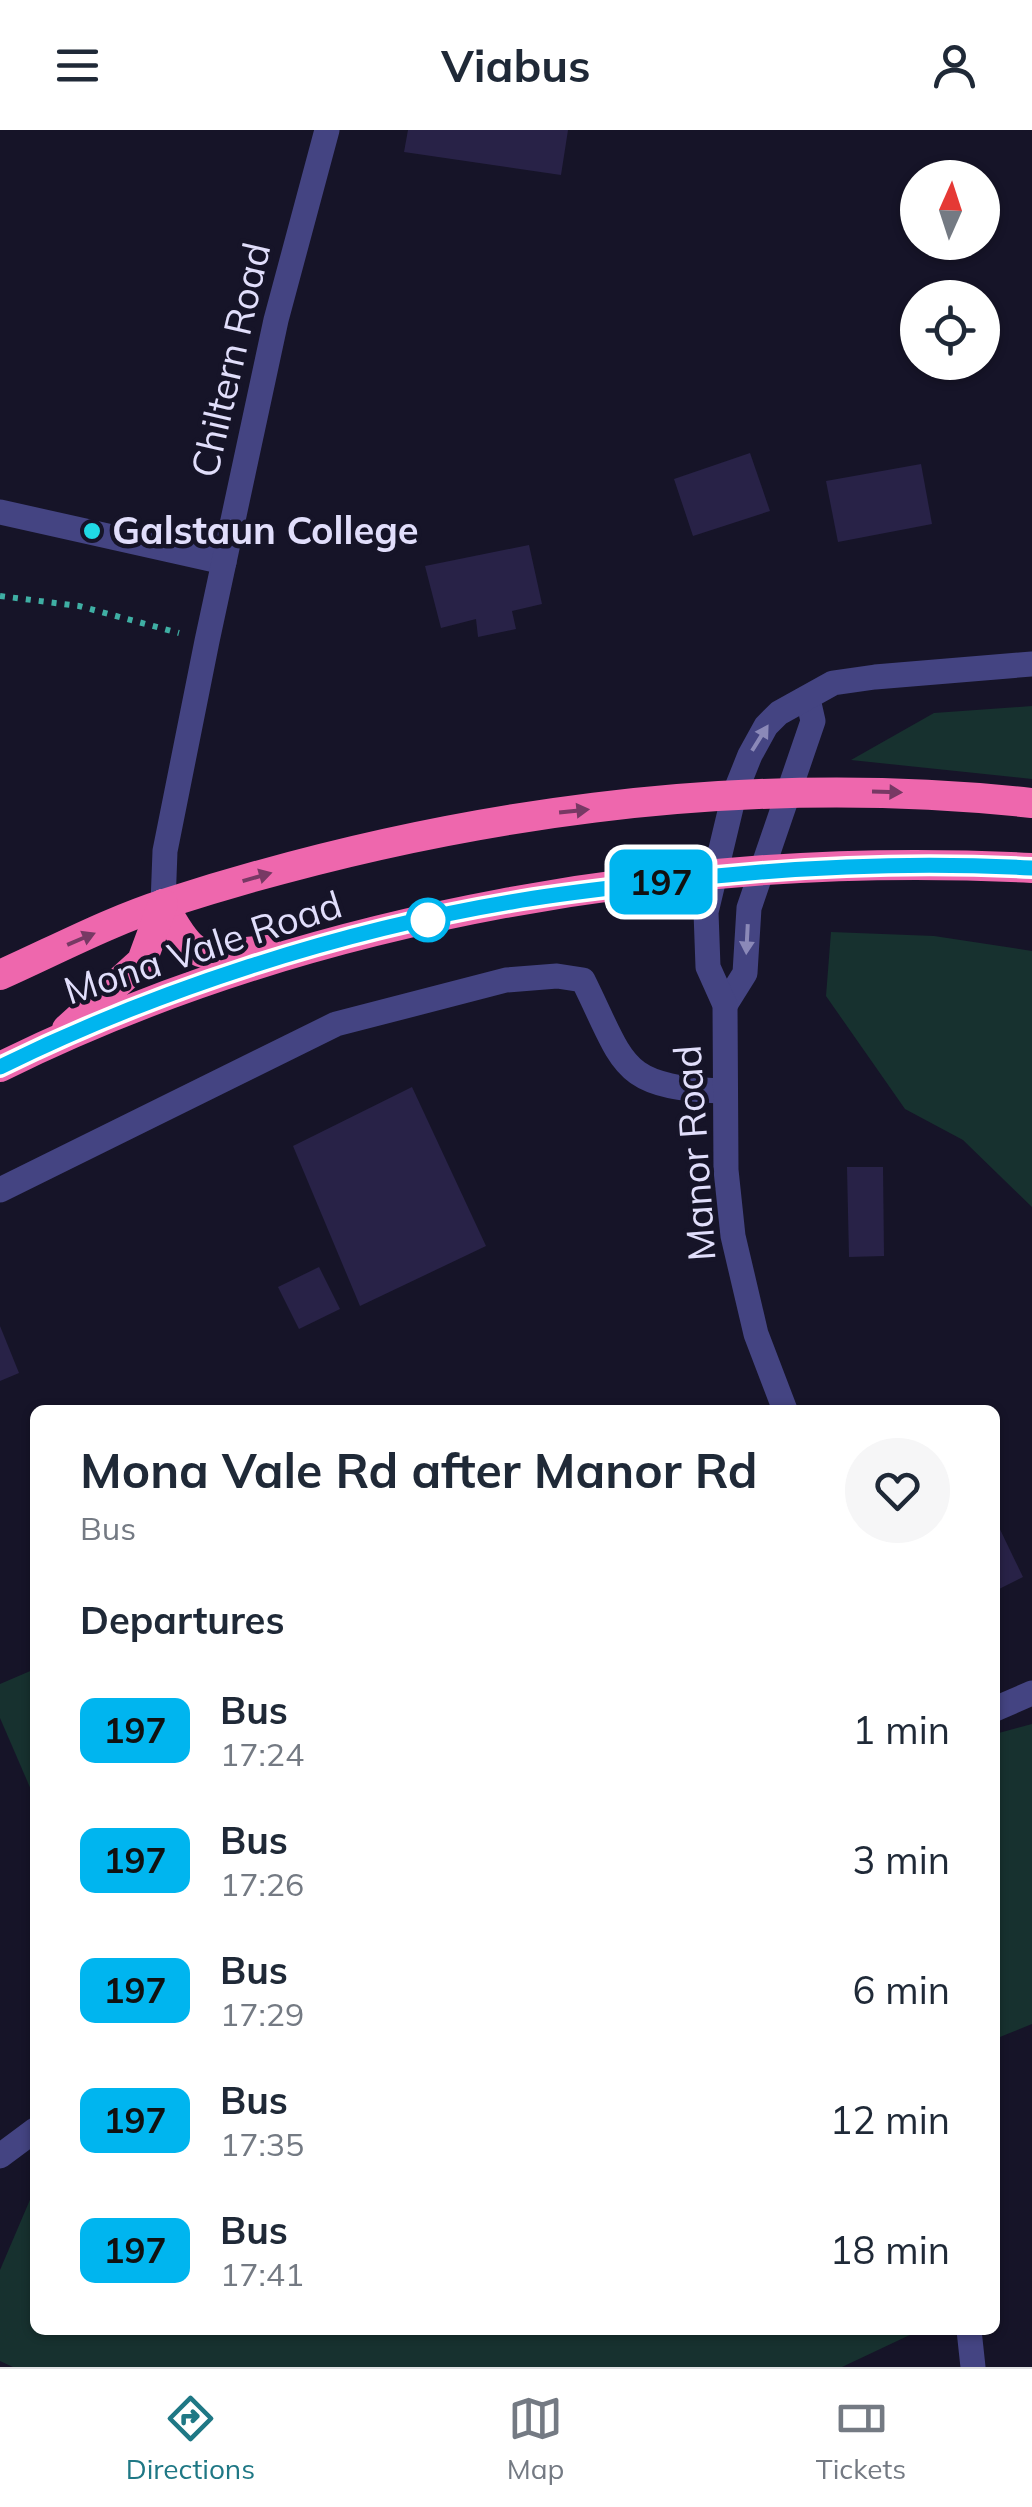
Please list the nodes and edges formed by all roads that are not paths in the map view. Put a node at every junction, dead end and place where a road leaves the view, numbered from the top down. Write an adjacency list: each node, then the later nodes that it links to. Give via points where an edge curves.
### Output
1 (327, 130): 3 (street, Chiltern Road, via 276,320)
2 (0, 512): 3 (street)
3 (224, 562): 12 (street, Chiltern Road, via 165,850)
4 (1032, 664): 5 (street, Manor Road, via 852,680)
5 (808, 699): 6 (street, Manor Road, via 814,722); 7 (street, Manor Road, one-way to 5, via 766,726)
6 (789, 792): 7 (highway, Mona Vale Road); 8 (highway, Mona Vale Road, one-way to 8, via 911,792); 10 (street, Manor Road)
7 (734, 796): 11 (street, Manor Road); 12 (highway, Mona Vale Road, one-way to 7, via 414,837 552,813)
8 (1032, 804)
9 (1032, 868): 10 (highway, Mona Vale Road, via 835,864)
10 (761, 870): 11 (highway, Mona Vale Road); 15 (street, Manor Road, one-way to 15, via 748,908 745,973)
11 (714, 875): 13 (highway, Mona Vale Road, via 506,902); 15 (street, Manor Road, via 706,912 708,967)
12 (163, 904): 13 (highway, via 182,941 203,954); 14 (highway, Mona Vale Road, one-way to 12); 16 (highway, via 134,972)
13 (316, 947): 16 (highway, Mona Vale Road)
14 (0, 975)
15 (725, 1005): 18 (street, Manor Road)
16 (56, 1039): 17 (highway, Mona Vale Road)
17 (0, 1066)
18 (724, 1091): 19 (street, via 641,1078 614,1044 583,980 506,980 336,1024); 20 (street, Manor Road, via 739,1266)
19 (0, 1190)
20 (782, 1405)
21 (1032, 1692): 22 (street)
22 (1000, 1707)
23 (30, 2134): 24 (street)
24 (0, 2156)
25 (970, 2335): 26 (street)
26 (973, 2367)

